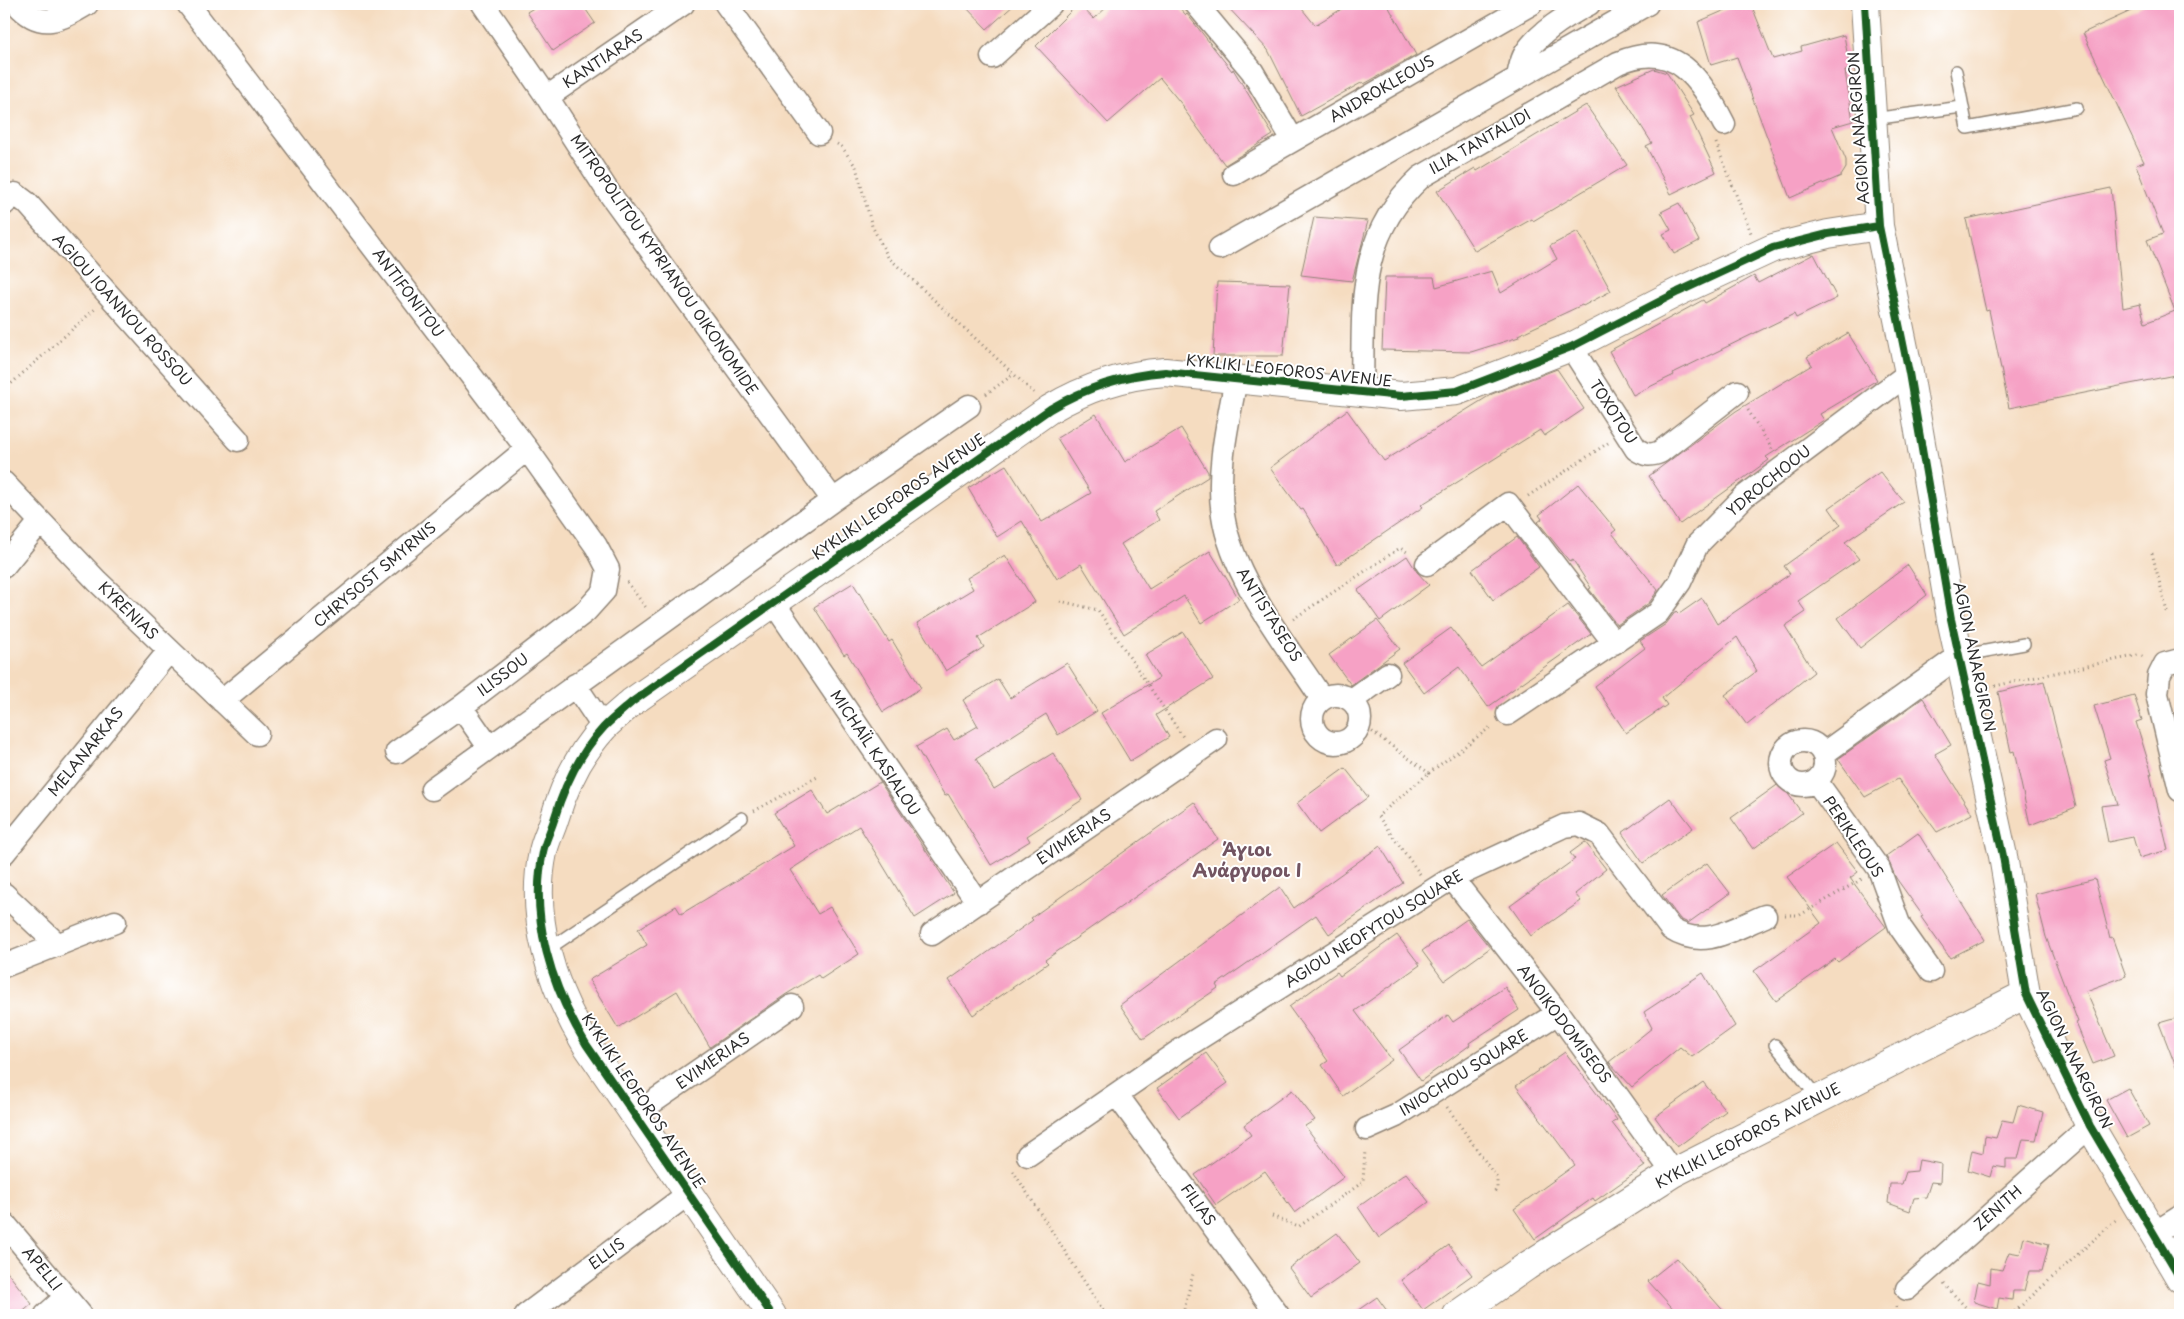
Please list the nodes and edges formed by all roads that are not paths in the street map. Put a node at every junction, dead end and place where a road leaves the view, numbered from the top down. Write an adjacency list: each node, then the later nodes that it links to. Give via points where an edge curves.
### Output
1 (17, 4): 2 (street, via 42,21 65,17)
2 (87, 4)
3 (188, 4): 35 (street, ANTIFONITOU)
4 (483, 4): 17 (street, MITROPOLITOU KYPRIANOU OIKONOMIDE)
5 (684, 4): 17 (street, KANTIARAS)
6 (726, 4): 22 (street)
7 (1051, 4): 14 (street)
8 (1196, 4): 23 (street, via 1252,71)
9 (1532, 4): 13 (street); 23 (street, ANDROKLEOUS)
10 (1588, 4): 13 (street)
11 (1647, 4): 16 (street)
12 (1865, 4): 20 (street, AGION ANARGIRON)
13 (1543, 34): 16 (street, via 1524,55)
14 (992, 57)
15 (1956, 71): 18 (lane)
16 (1518, 76): 27 (street)
17 (547, 97): 37 (street, MITROPOLITOU KYPRIANOU OIKONOMIDE, via 607,190)
18 (1962, 107): 19 (lane, via 1968,128); 20 (lane)
19 (2077, 108)
20 (1872, 119): 26 (street, AGION ANARGIRON)
21 (1724, 124): 31 (street, ILIA TANTALIDI, via 1693,74 1669,59 1650,54 1635,56 1421,177 1405,191 1385,219 1370,255)
22 (819, 133)
23 (1293, 140): 24 (street, ANDROKLEOUS)
24 (1234, 174)
25 (4, 204): 34 (street, AGIOU IOANNOU ROSSOU, via 15,194 27,203)
26 (1879, 226): 28 (street, KYKLIKI LEOFOROS AVENUE, via 1803,239 1759,254); 29 (street, AGION ANARGIRON)
27 (1220, 248)
28 (1571, 347): 31 (street, KYKLIKI LEOFOROS AVENUE, via 1457,390 1401,396); 32 (street, TOXOTOU, via 1636,449 1651,456)
29 (1909, 373): 43 (street, YDROCHOOU, via 1745,496 1697,545 1680,582 1658,613); 46 (street, AGION ANARGIRON)
30 (1236, 379): 31 (street, KYKLIKI LEOFOROS AVENUE); 42 (street, KYKLIKI LEOFOROS AVENUE, via 1165,372 1144,374 1104,382 1068,398); 50 (street, ANTISTASEOS, via 1224,449 1222,514 1235,558 1246,580)
31 (1362, 392)
32 (1737, 392)
33 (969, 406): 37 (street)
34 (238, 440)
35 (527, 449): 41 (street, ANTIFONITOU, via 596,546); 52 (street, CHRYSOST SMYRNIS)
36 (4, 483): 38 (street, KYRENIAS)
37 (833, 500): 49 (street)
38 (40, 522): 40 (street); 45 (street, KYRENIAS)
39 (1427, 564): 43 (street, via 1508,504)
40 (4, 566)
41 (606, 580): 53 (street, ILISSOU, via 586,611)
42 (773, 602): 55 (street, KYKLIKI LEOFOROS AVENUE, via 632,702); 68 (street, MICHAÏL KASIALOU)
43 (1614, 643): 54 (street, YDROCHOOU)
44 (2024, 644): 46 (lane)
45 (169, 652): 52 (street, KYRENIAS); 65 (street, MELANARKAS)
46 (1959, 656): 60 (street); 76 (street, AGION ANARGIRON, via 2002,856)
47 (2173, 662): 63 (street, via 2159,676 2157,694)
48 (1388, 674): 51 (street)
49 (575, 685): 55 (street); 58 (street)
50 (1322, 698): 51 (street, via 1337,694); 51 (street, via 1315,705 1311,721 1313,730 1326,741 1334,743 1351,738 1360,724 1360,715)
51 (1352, 700)
52 (222, 701): 56 (street, KYRENIAS)
53 (461, 707): 58 (street); 59 (street, ILISSOU)
54 (1508, 714)
55 (604, 728): 73 (street, KYKLIKI LEOFOROS AVENUE, via 563,790 543,852 540,902)
56 (257, 734)
57 (1216, 740): 68 (street, EVIMERIAS)
58 (490, 747): 62 (street)
59 (397, 752)
60 (1823, 754): 61 (street, via 1824,768); 61 (street, via 1805,741 1790,745 1782,757 1782,770 1790,781 1803,785)
61 (1816, 782): 75 (street, PERIKLEOUS, via 1879,869 1900,927)
62 (432, 789)
63 (2180, 790)
64 (742, 818): 73 (lane)
65 (4, 853)
66 (1452, 878): 69 (street, AGIOU NEOFYTOU SQUARE, via 1546,833 1580,824 1599,834 1671,929 1682,936 1709,939); 78 (street, ANOIKODOMISEOS); 80 (street, AGIOU NEOFYTOU SQUARE)
67 (4, 894): 72 (street)
68 (978, 903): 71 (street, EVIMERIAS)
69 (1764, 916)
70 (115, 922): 72 (street)
71 (932, 934)
72 (58, 945): 74 (street)
73 (546, 950): 82 (street, KYKLIKI LEOFOROS AVENUE, via 552,977 572,1021)
74 (4, 966)
75 (1931, 972)
76 (2026, 994): 81 (street, KYKLIKI LEOFOROS AVENUE); 83 (street, AGION ANARGIRON)
77 (792, 1006): 82 (street, EVIMERIAS)
78 (1558, 1013): 84 (street, INIOCHOU SQUARE, via 1396,1116); 86 (street, ANOIKODOMISEOS)
79 (1775, 1045): 81 (lane)
80 (1117, 1095): 85 (street, AGIOU NEOFYTOU SQUARE); 98 (street, FILIAS)
81 (1820, 1099): 86 (street, KYKLIKI LEOFOROS AVENUE)
82 (634, 1115): 87 (street, KYKLIKI LEOFOROS AVENUE)
83 (2090, 1126): 90 (street, AGION ANARGIRON); 92 (street, ZENITH)
84 (1367, 1128)
85 (1028, 1155)
86 (1673, 1173): 99 (street, KYKLIKI LEOFOROS AVENUE)
87 (688, 1194): 96 (street, ELLIS); 97 (street, KYKLIKI LEOFOROS AVENUE)
88 (2180, 1217): 90 (street)
89 (4, 1223): 93 (street, APELLI)
90 (2153, 1234): 91 (street, AGION ANARGIRON)
91 (2180, 1278)
92 (1907, 1289)
93 (66, 1297): 94 (street); 95 (street, APELLI)
94 (46, 1315)
95 (81, 1315)
96 (526, 1315)
97 (772, 1315)
98 (1278, 1315)
99 (1457, 1315)

